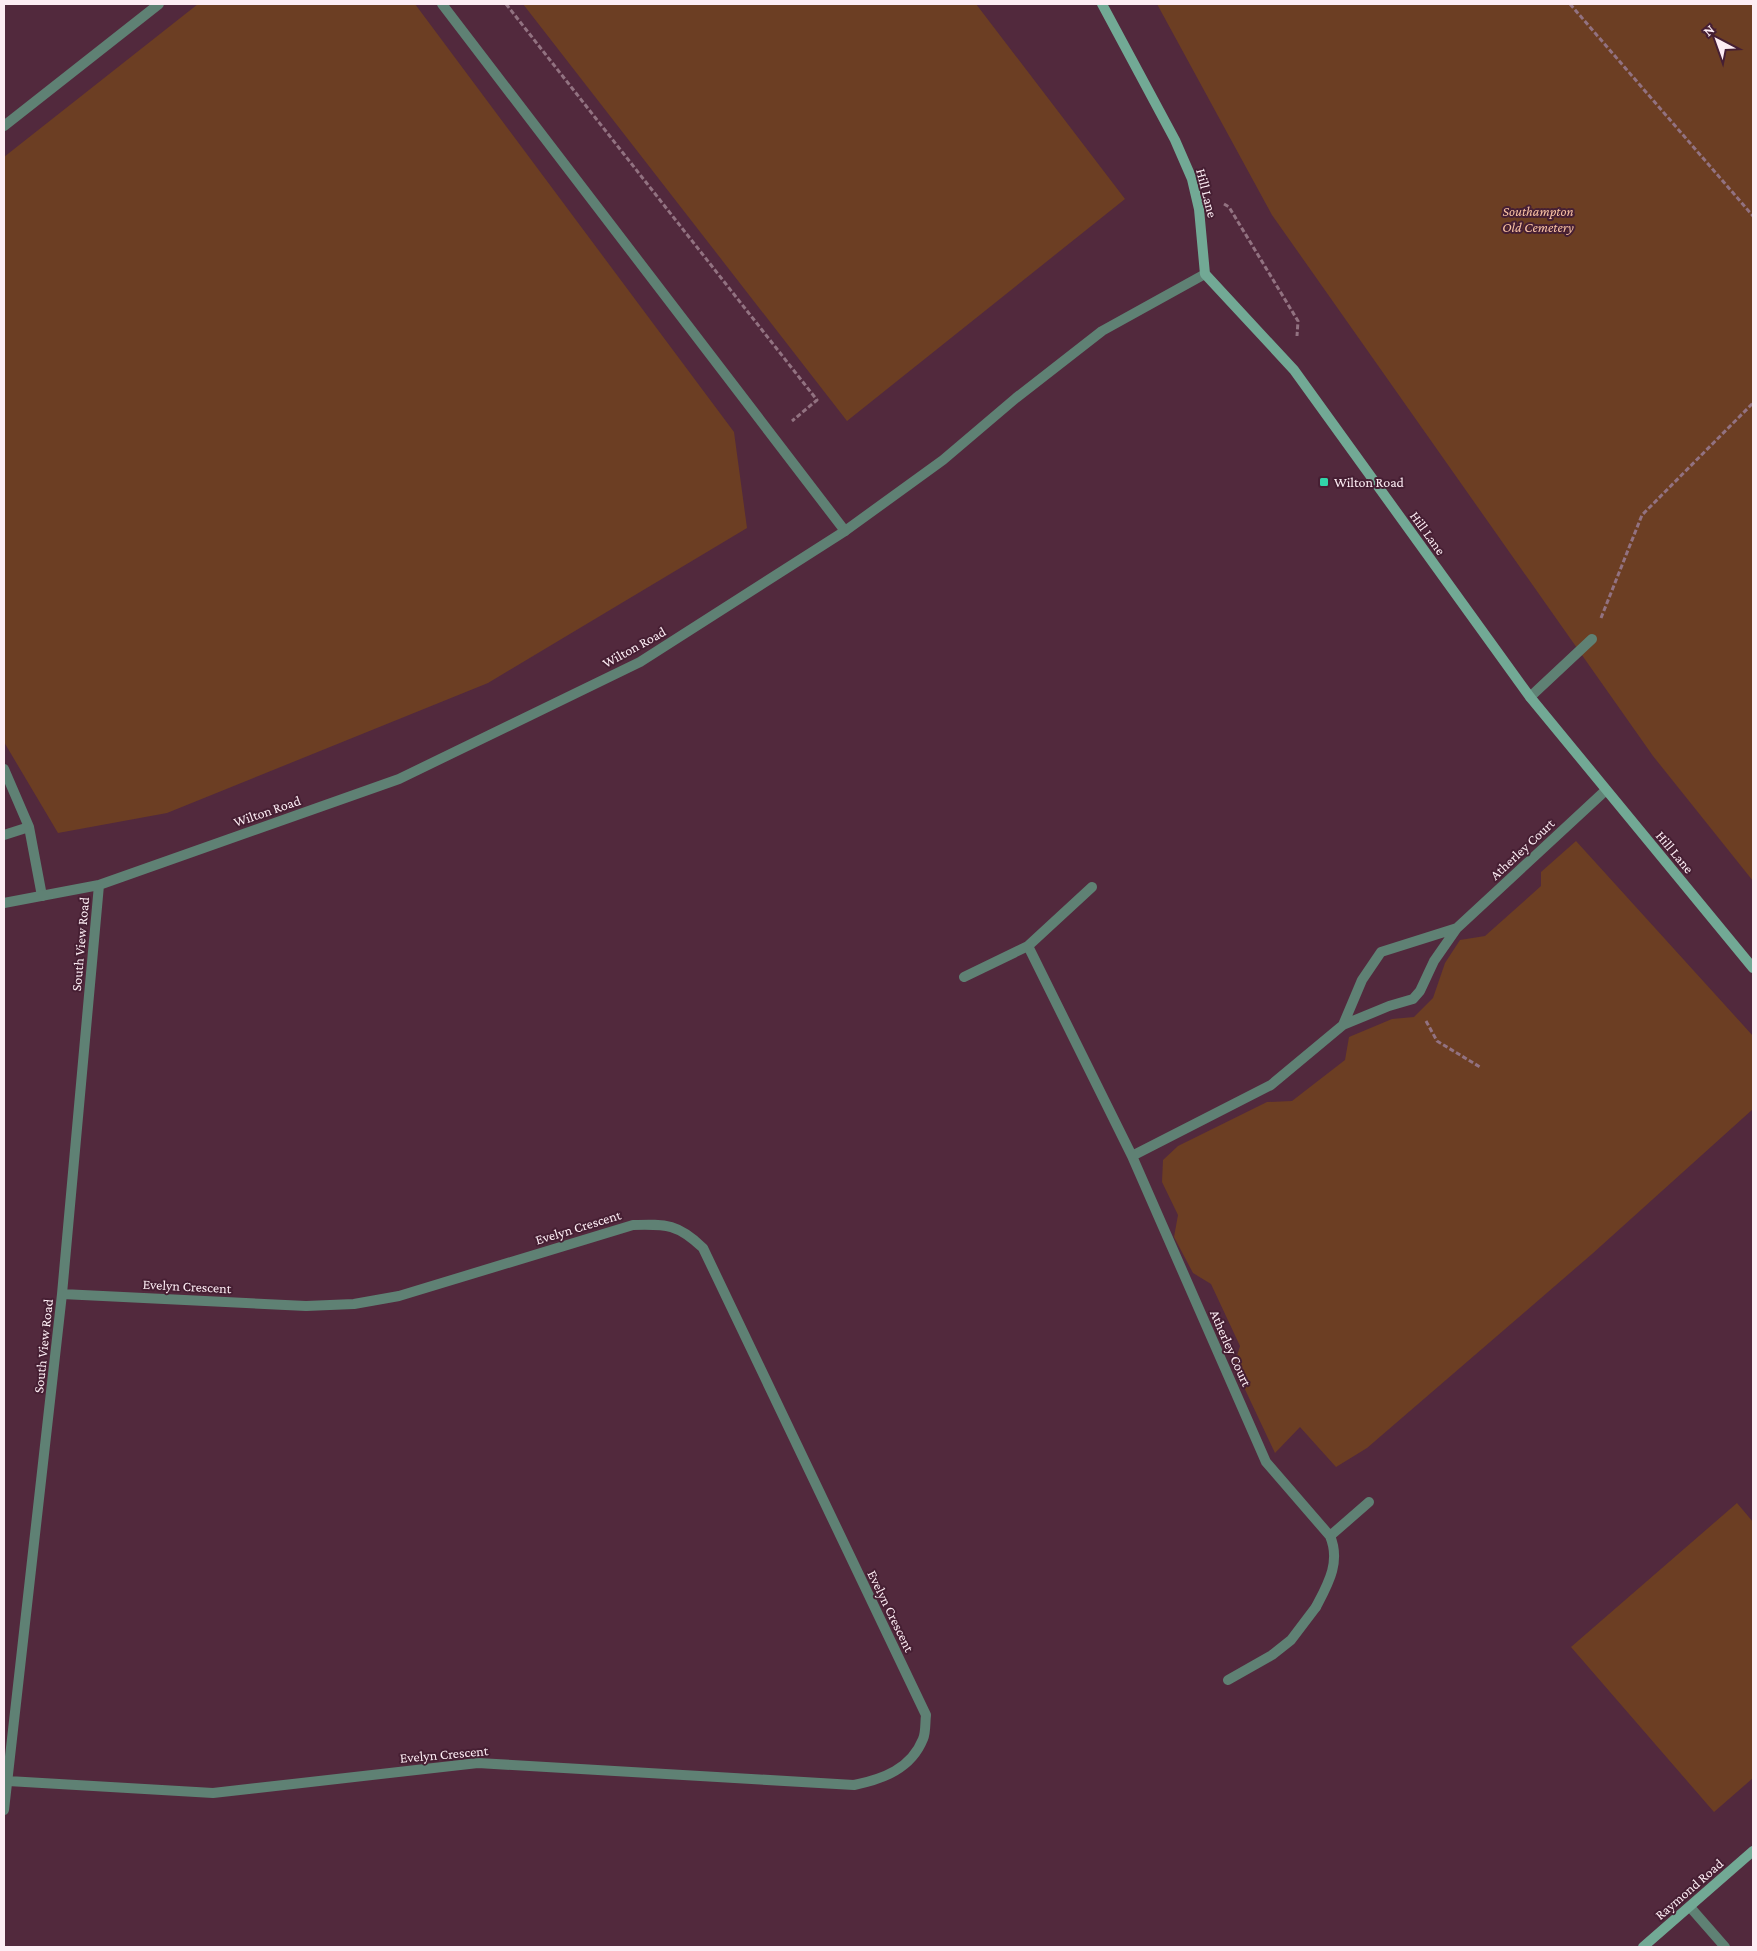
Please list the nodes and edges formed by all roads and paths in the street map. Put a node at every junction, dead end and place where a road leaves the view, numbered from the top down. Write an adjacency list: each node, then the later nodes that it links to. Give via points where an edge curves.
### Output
1 (159, 4): 6 (street)
2 (442, 4): 12 (street)
3 (506, 4): 12 (path, via 817,400)
4 (1102, 4): 7 (street, Hill Lane)
5 (1570, 4): 8 (path)
6 (4, 126)
7 (1192, 179): 9 (street, Hill Lane, via 1199,209); 10 (path, via 1229,207 1298,322)
8 (1753, 216)
9 (1205, 274): 10 (street, Hill Lane); 13 (street, Wilton Road, via 1102,331 943,460)
10 (1294, 370): 15 (street, Hill Lane)
11 (1753, 403): 14 (path, via 1642,515)
12 (774, 436): 13 (street)
13 (845, 531): 20 (street, Wilton Road, via 640,662 399,779)
14 (1592, 639): 15 (street)
15 (1530, 697): 17 (street, Hill Lane)
16 (4, 770): 18 (street)
17 (1606, 790): 24 (street, Atherley Court); 26 (street, Hill Lane)
18 (29, 827): 19 (street); 22 (street)
19 (4, 835)
20 (99, 885): 22 (street, Wilton Road); 32 (street, South View Road)
21 (1092, 887): 25 (street)
22 (42, 896): 23 (street, Wilton Road)
23 (4, 903)
24 (1457, 928): 28 (street, Atherley Court); 29 (street, Atherley Court, via 1381,952 1362,980)
25 (1028, 946): 27 (street); 31 (street, Atherley Court)
26 (1753, 968)
27 (964, 977)
28 (1413, 999): 29 (street, Atherley Court); 30 (path, via 1437,1040)
29 (1343, 1025): 31 (street, Atherley Court, via 1271,1085)
30 (1480, 1067)
31 (1132, 1156): 34 (street, Atherley Court, via 1266,1462)
32 (62, 1294): 36 (street, South View Road); 36 (street, Evelyn Crescent, via 306,1306 354,1304 399,1296 633,1225 660,1224 686,1232 703,1248 926,1715 923,1738 907,1764 879,1779 854,1785 478,1763 213,1793)
33 (1369, 1502): 34 (street)
34 (1330, 1536): 35 (street, via 1335,1548 1334,1572 1316,1607 1291,1640)
35 (1228, 1680)
36 (8, 1782): 37 (street, South View Road)
37 (4, 1810)
38 (1753, 1851): 39 (street, Raymond Road)
39 (1690, 1907): 40 (street, Raymond Road); 41 (street)
40 (1643, 1947)
41 (1725, 1947)

